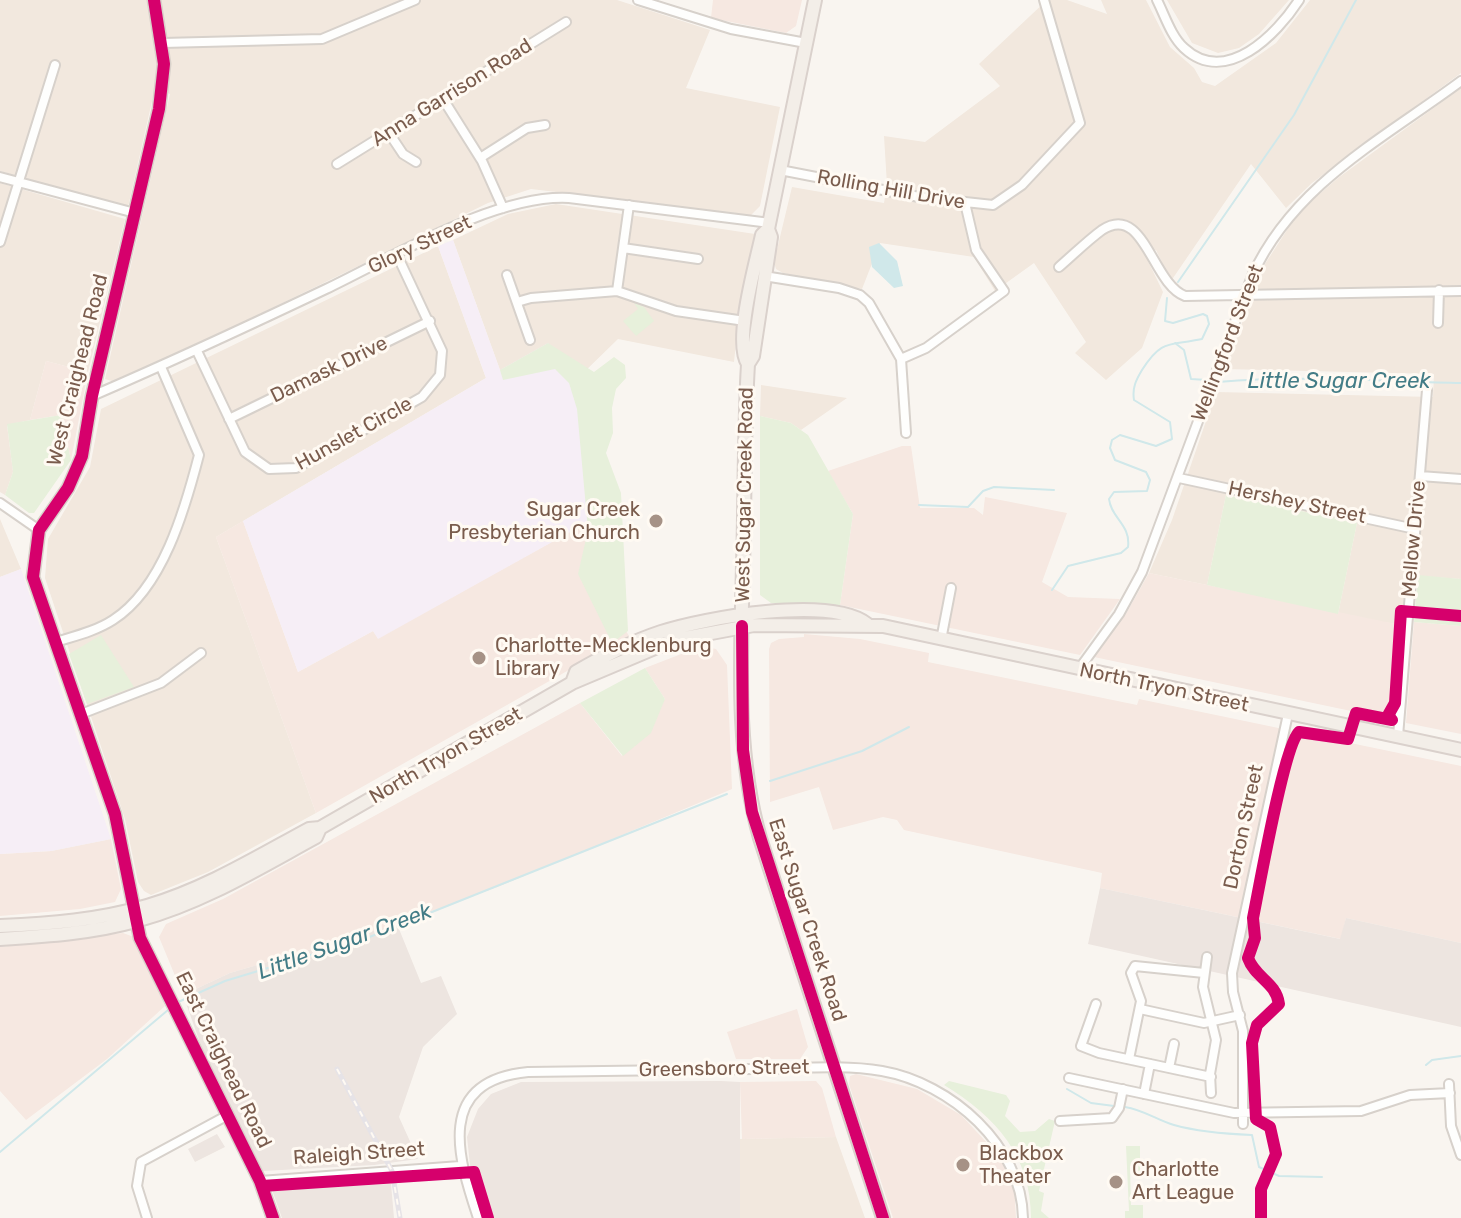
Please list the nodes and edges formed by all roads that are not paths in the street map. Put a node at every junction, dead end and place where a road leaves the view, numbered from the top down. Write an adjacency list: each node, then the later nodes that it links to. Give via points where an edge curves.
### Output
1 (154, 0): 9 (street, West Craighead Road)
2 (415, 0): 9 (street, via 322,39)
3 (638, 0): 10 (street, via 731,29)
4 (815, 0): 10 (main road, West Sugar Creek Road)
5 (1044, 0): 22 (street, Rolling Hill Drive, via 1080,123 1001,202)
6 (1157, 0): 7 (street, via 1185,49 1216,61 1234,59 1255,47)
7 (1299, 0)
8 (566, 22): 13 (street, Anna Garrison Road)
9 (163, 43): 25 (street, West Craighead Road, via 159,109)
10 (806, 43): 19 (main road, West Sugar Creek Road)
11 (55, 65): 21 (street)
12 (1461, 81): 37 (street, Wellingford Street, via 1308,194 1273,236)
13 (443, 99): 15 (street, Anna Garrison Road); 16 (street)
14 (545, 125): 16 (street, via 527,128)
15 (389, 133): 17 (street, via 403,154); 18 (street, Anna Garrison Road)
16 (480, 158): 24 (street)
17 (416, 162)
18 (337, 164)
19 (780, 170): 22 (street, Rolling Hill Drive); 26 (main road, West Sugar Creek Road)
20 (0, 177): 21 (street)
21 (19, 182): 25 (street); 27 (street)
22 (965, 203): 44 (street, via 976,250 1004,291 926,348)
23 (629, 205): 24 (street, Glory Street, via 550,197); 26 (street, Glory Street); 28 (street)
24 (503, 208): 29 (street, Glory Street)
25 (135, 213): 48 (street, West Craighead Road)
26 (769, 226): 33 (main road, West Sugar Creek Road); 40 (main road, West Sugar Creek Road, via 762,235)
27 (0, 242)
28 (623, 248): 30 (street); 35 (street)
29 (397, 255): 39 (street, Hunslet Circle); 43 (street, Glory Street)
30 (698, 259)
31 (1059, 267): 37 (street, via 1103,230 1122,226 1134,229 1172,291 1193,297)
32 (507, 275): 38 (street)
33 (764, 276): 44 (street, via 860,295); 45 (main road, West Sugar Creek Road)
34 (1439, 290): 36 (street); 37 (street); 41 (street)
35 (617, 291): 38 (street); 40 (street, via 676,311)
36 (1461, 291)
37 (1245, 296): 52 (street, Wellingford Street)
38 (517, 302): 42 (street)
39 (430, 321): 49 (street, Damask Drive); 49 (street, Hunslet Circle, via 443,364 434,385 422,397 296,468 283,471 256,463)
40 (745, 321): 45 (main road, West Sugar Creek Road, via 742,356)
41 (1438, 323)
42 (530, 340)
43 (197, 351): 46 (street, Glory Street); 49 (street, Hunslet Circle)
44 (901, 359): 50 (street)
45 (748, 364): 58 (main road, West Sugar Creek Road)
46 (161, 367): 48 (street, Glory Street); 60 (street, via 199,455 160,568 145,592 115,618)
47 (1427, 390): 51 (street, Mellow Drive)
48 (92, 396): 56 (street, West Craighead Road, via 77,470)
49 (229, 419)
50 (906, 433)
51 (1420, 476): 53 (street); 55 (street, Mellow Drive)
52 (1179, 478): 55 (street, Hershey Street); 62 (street, Wellingford Street, via 1134,589)
53 (1461, 479)
54 (0, 503): 56 (street)
55 (1415, 529): 65 (street, Mellow Drive)
56 (39, 530): 60 (street, West Craighead Road, via 33,577)
57 (951, 588): 59 (street)
58 (742, 621): 59 (main road, North Tryon Street, via 854,628 867,624); 67 (main road, North Tryon Street, via 680,627 642,639 576,672 572,683 320,828); 79 (main road, East Sugar Creek Road, via 743,750 752,809)
59 (941, 640): 62 (main road, North Tryon Street)
60 (56, 642): 63 (street, West Craighead Road)
61 (201, 653): 63 (street, via 161,683)
62 (1079, 670): 64 (main road, North Tryon Street)
63 (81, 714): 67 (street, West Craighead Road, via 115,814)
64 (1288, 714): 65 (main road, North Tryon Street); 74 (street, Dorton Street, via 1232,973)
65 (1398, 736): 66 (main road, North Tryon Street)
66 (1461, 750)
67 (136, 915): 68 (main road, North Tryon Street); 69 (main road, North Tryon Street, via 66,934); 87 (street, East Craighead Road, via 140,938)
68 (0, 926)
69 (0, 939)
70 (1207, 957): 71 (street)
71 (1204, 973): 73 (street, via 1137,965 1131,973); 75 (street)
72 (1096, 1004): 77 (street, via 1081,1046)
73 (1140, 1009): 75 (street); 77 (street)
74 (1240, 1015): 75 (street); 86 (street, Dorton Street)
75 (1213, 1023): 81 (street)
76 (1174, 1044): 80 (street)
77 (1129, 1059): 78 (street)
78 (1150, 1064): 80 (street); 85 (street)
79 (833, 1068): 92 (street, Greensboro Street, via 505,1076 481,1090 466,1108 458,1131); 97 (main road, East Sugar Creek Road); 98 (street, Greensboro Street, via 897,1075 947,1098 1009,1159 1020,1187)
80 (1169, 1068): 81 (street)
81 (1211, 1077): 84 (street)
82 (1069, 1078): 83 (street)
83 (1123, 1089): 85 (street); 88 (street, via 1112,1118)
84 (1211, 1093)
85 (1144, 1094): 86 (street)
86 (1243, 1113): 89 (street, Dorton Street); 90 (street, via 1361,1111 1450,1088 1450,1117)
87 (228, 1115): 93 (street, East Craighead Road); 94 (street, via 141,1162 137,1186)
88 (1060, 1121)
89 (1243, 1124)
90 (1459, 1143): 91 (street)
91 (1461, 1155)
92 (460, 1166): 93 (street, Raleigh Street); 96 (street)
93 (260, 1181): 95 (street, East Craighead Road)
94 (147, 1218)
95 (273, 1218)
96 (478, 1218)
97 (883, 1218)
98 (1023, 1218)

